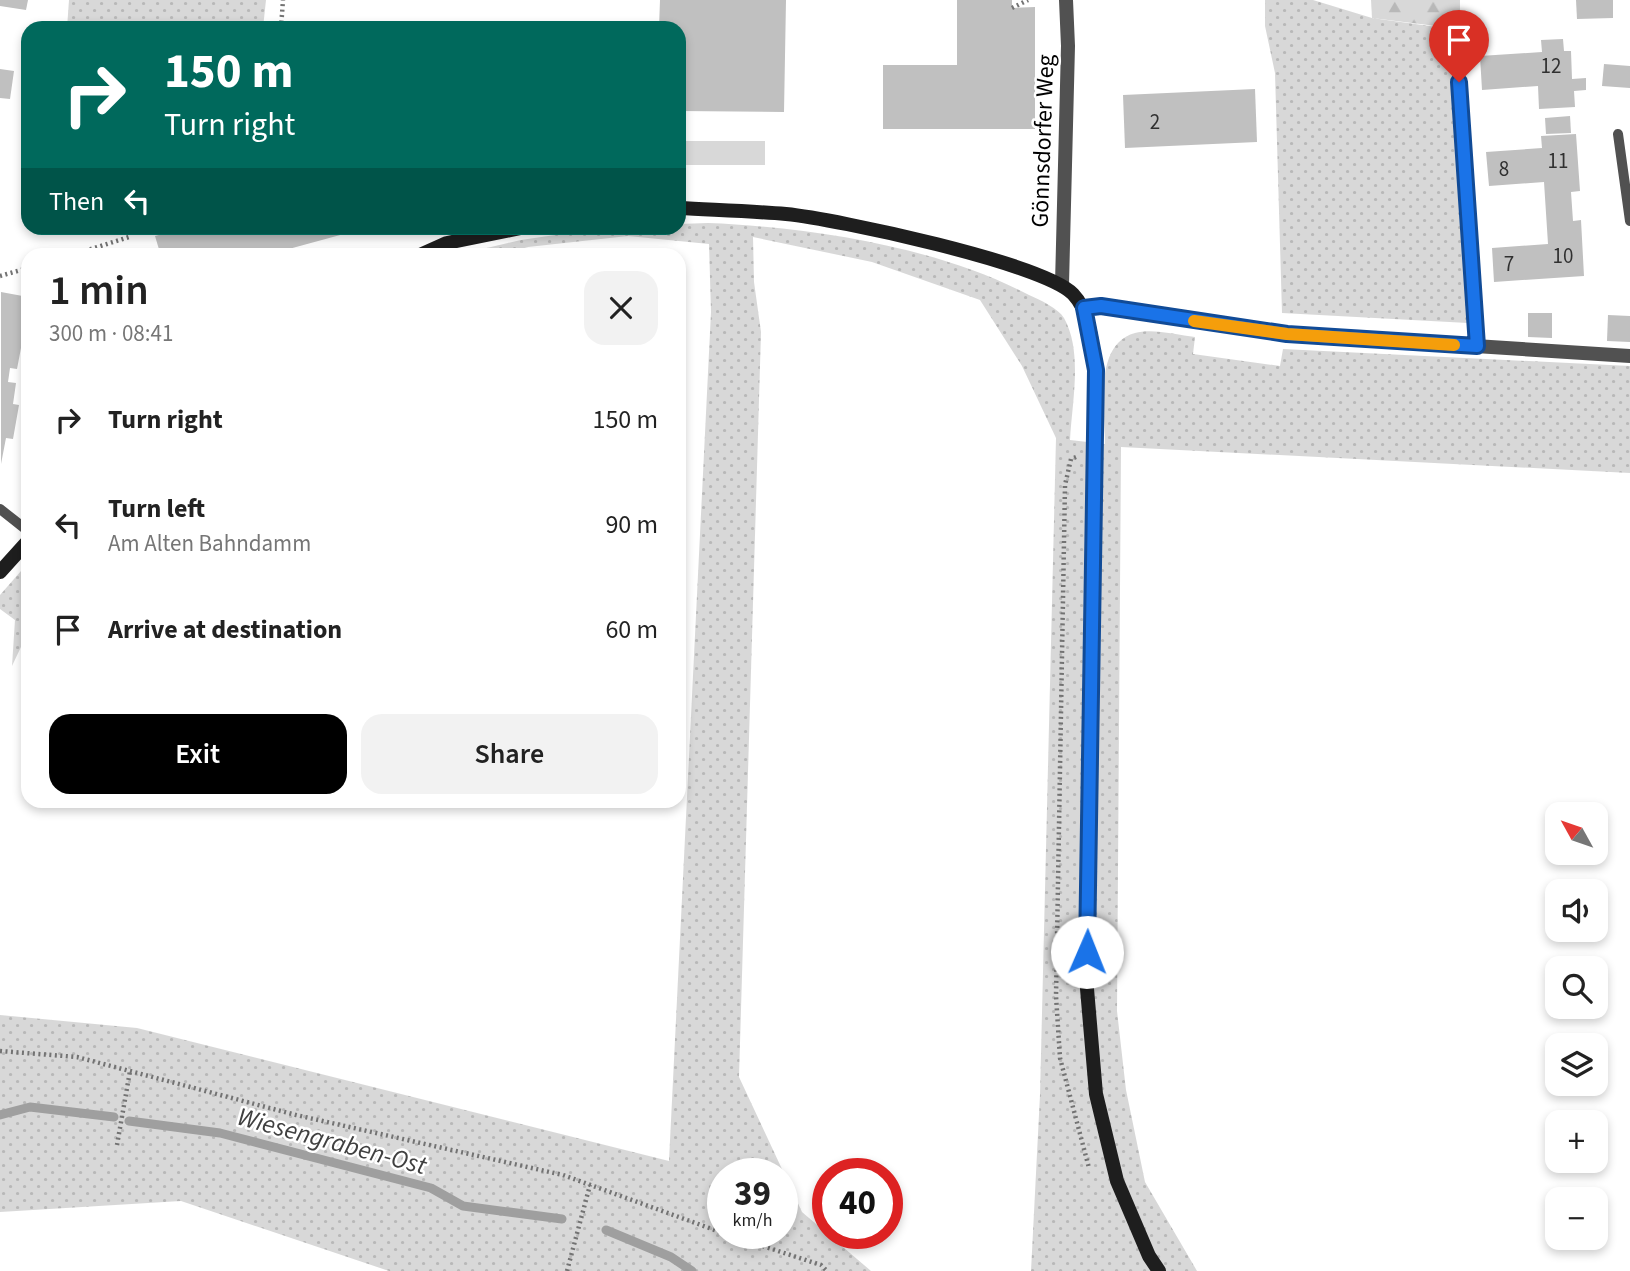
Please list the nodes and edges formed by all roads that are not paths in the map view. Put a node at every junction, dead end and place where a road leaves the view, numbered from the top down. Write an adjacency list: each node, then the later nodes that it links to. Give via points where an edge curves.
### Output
1 (1066, 0): 8 (street, Gönnsdorfer Weg)
2 (1455, 29): 10 (lane)
3 (1618, 134): 5 (lane)
4 (686, 208): 8 (street, via 789,215 869,230 1034,271)
5 (1630, 221)
6 (486, 235): 7 (street)
7 (436, 248)
8 (1062, 284): 9 (street)
9 (1084, 308): 10 (street, via 1101,306 1287,334); 16 (street, via 1096,370 1086,977 1096,1094 1111,1157 1117,1181)
10 (1477, 346): 11 (street)
11 (1630, 356)
12 (0, 509): 13 (lane)
13 (21, 526)
14 (21, 549): 15 (street)
15 (0, 572)
16 (1159, 1271)

